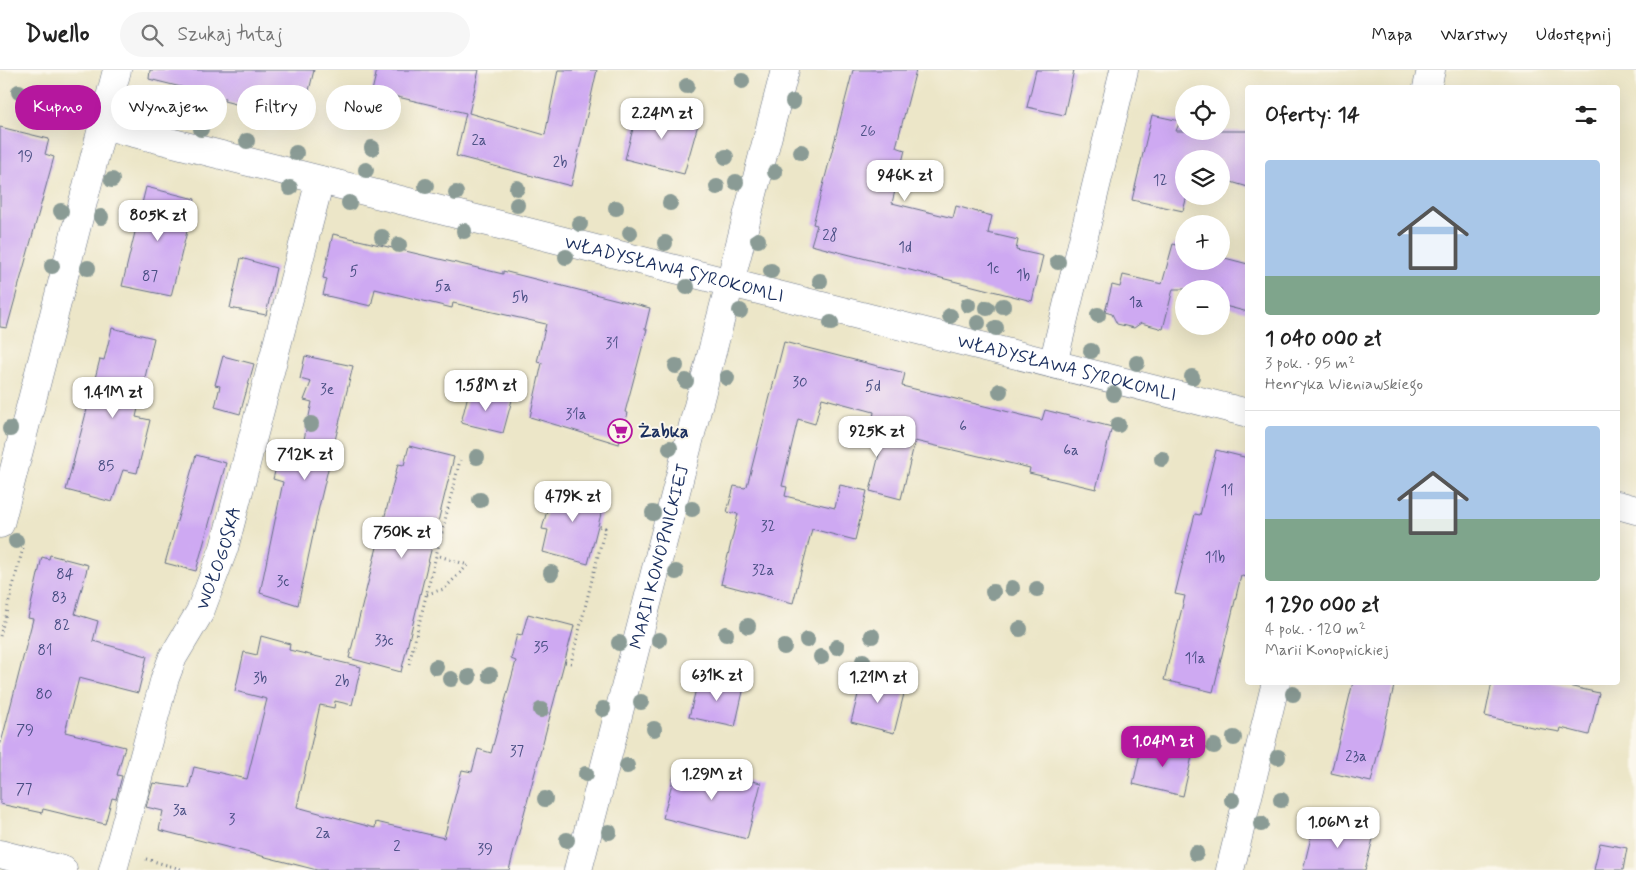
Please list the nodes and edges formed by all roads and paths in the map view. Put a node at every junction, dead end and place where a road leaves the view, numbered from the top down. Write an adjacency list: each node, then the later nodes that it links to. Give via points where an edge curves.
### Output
1 (117, 70): 6 (street)
2 (785, 70): 8 (street, MARII KONOPNICKIEJ)
3 (1124, 70): 9 (street)
4 (1431, 70): 5 (street)
5 (1428, 85)
6 (102, 125): 7 (street, WŁADYSŁAWA SYROKOMLI); 14 (street)
7 (320, 180): 8 (street, WŁADYSŁAWA SYROKOMLI); 23 (street, WOŁOGOSKA, via 224,548 200,612 164,678)
8 (731, 283): 9 (street, WŁADYSŁAWA SYROKOMLI); 24 (street, MARII KONOPNICKIEJ)
9 (1053, 364): 10 (street, WŁADYSŁAWA SYROKOMLI)
10 (1245, 412)
11 (460, 460): 16 (path)
12 (1620, 506): 13 (street)
13 (1636, 510)
14 (0, 524)
15 (598, 526): 18 (path, via 605,528 571,663)
16 (436, 556): 17 (path); 17 (path, via 468,565 444,589)
17 (426, 594): 19 (path)
18 (565, 662)
19 (408, 664)
20 (1275, 685): 25 (street)
21 (0, 854): 22 (street)
22 (63, 870)
23 (113, 870)
24 (578, 870)
25 (1230, 870)

